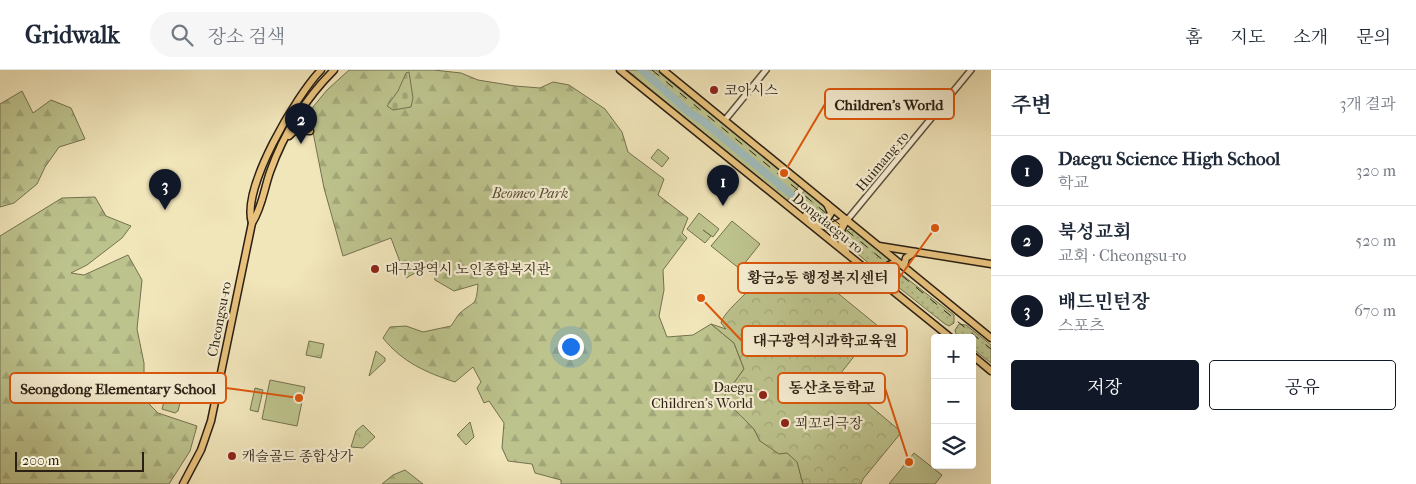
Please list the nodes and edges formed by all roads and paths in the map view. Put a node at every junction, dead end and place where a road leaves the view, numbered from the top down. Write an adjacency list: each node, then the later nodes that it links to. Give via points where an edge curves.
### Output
1 (322, 70): 13 (main road, Cheongsu-ro, via 300,96 272,142 252,201 249,214)
2 (334, 70): 9 (main road, Cheongsu-ro, via 304,104)
3 (620, 70): 11 (main road, Dongdaegu-ro)
4 (663, 70): 7 (main road, Dongdaegu-ro)
5 (766, 70): 7 (street)
6 (972, 70): 12 (street, Huimang-ro)
7 (725, 120): 10 (main road, Dongdaegu-ro)
8 (310, 131): 9 (main road, via 295,130)
9 (283, 142): 13 (main road, Cheongsu-ro, via 270,172 258,215)
10 (822, 198): 11 (main road, via 831,210 830,217 824,222 817,222); 12 (main road, Dongdaegu-ro)
11 (791, 209): 14 (main road, Dongdaegu-ro)
12 (848, 219): 14 (main road, via 830,226); 15 (main road, Dongdaegu-ro); 17 (main road, via 840,231 840,238)
13 (252, 223): 25 (main road, Cheongsu-ro, via 211,422)
14 (811, 224): 17 (main road, Dongdaegu-ro)
15 (879, 246): 16 (main road); 19 (main road, Dongdaegu-ro)
16 (915, 252): 18 (main road); 19 (main road, via 906,258)
17 (850, 256): 20 (main road, Dongdaegu-ro)
18 (991, 264)
19 (903, 265): 20 (main road, via 892,263 884,270 883,280); 22 (main road, Dongdaegu-ro)
20 (890, 288): 21 (main road, Dongdaegu-ro)
21 (947, 334)
22 (991, 338)
23 (976, 358): 24 (main road)
24 (991, 371)
25 (183, 484)

